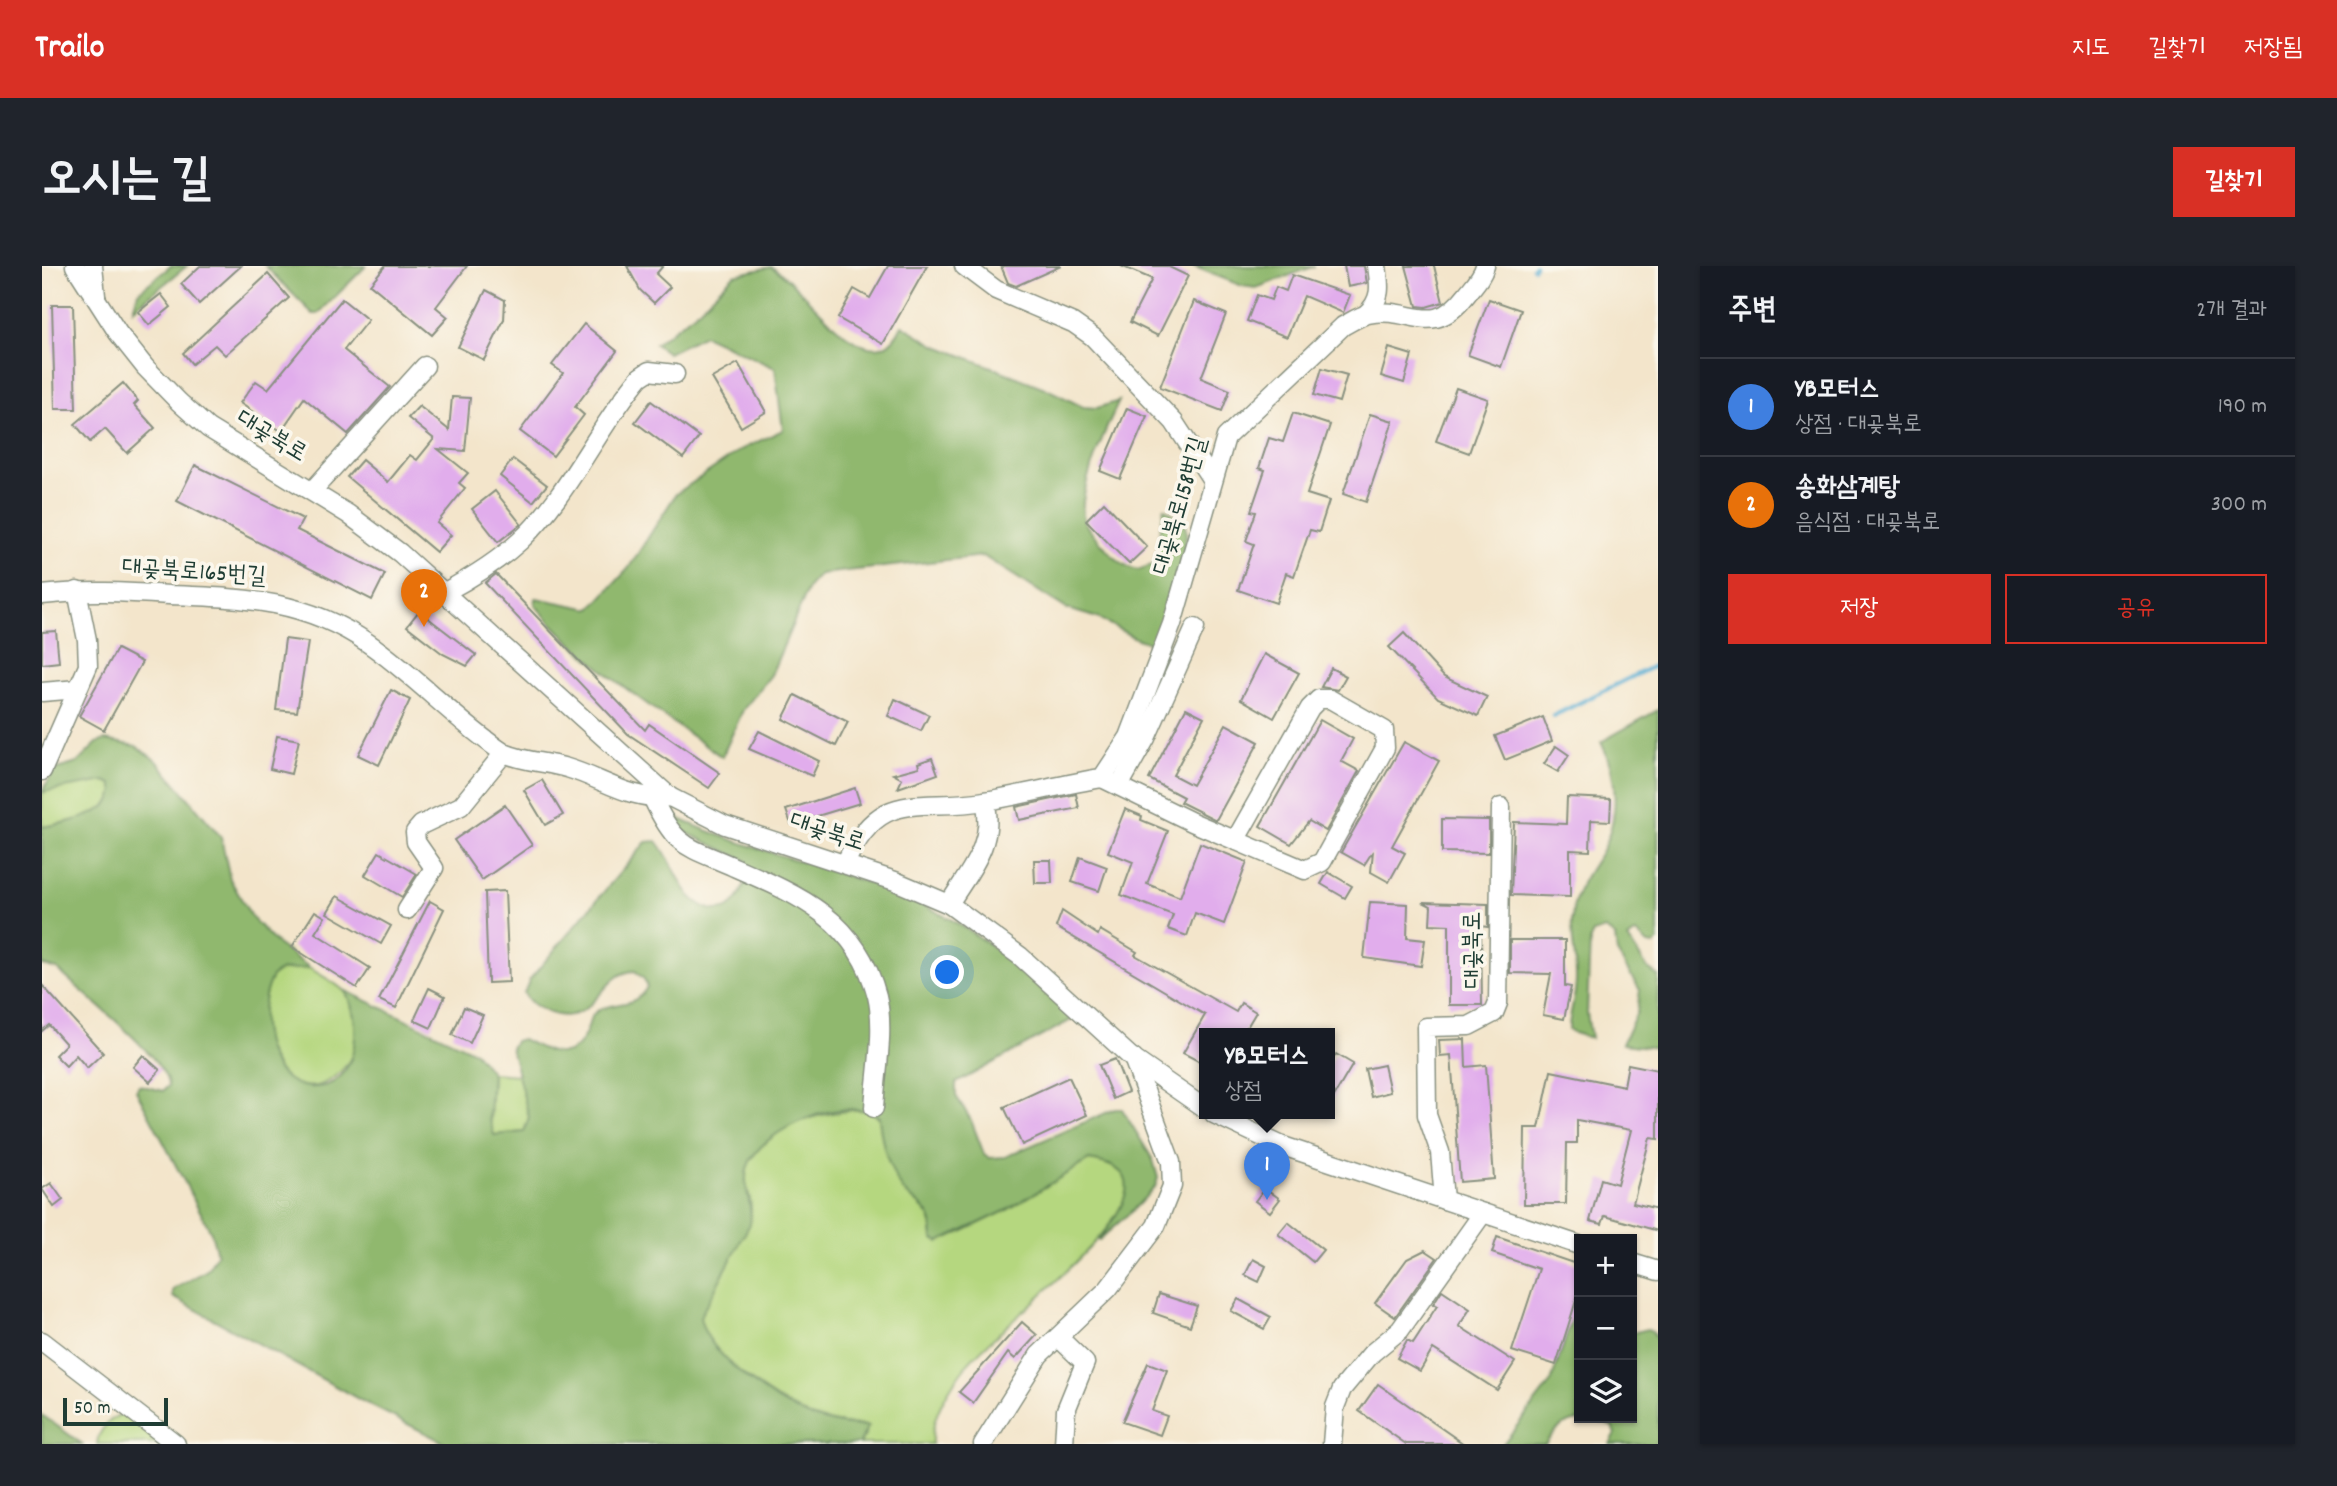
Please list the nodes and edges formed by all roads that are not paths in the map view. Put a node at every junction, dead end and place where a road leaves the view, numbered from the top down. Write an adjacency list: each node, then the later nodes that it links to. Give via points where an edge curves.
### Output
1 (75, 266): 6 (street, 대곶북로)
2 (93, 266): 6 (street, 대곶북로)
3 (964, 266): 10 (street, via 996,290 1073,323 1093,337 1174,422)
4 (1377, 266): 7 (street, via 1380,291 1376,306)
5 (1485, 266): 7 (street, via 1447,316 1431,321)
6 (97, 300): 11 (street, 대곶북로, via 145,367 208,428)
7 (1366, 314): 10 (street, 대곶북로158번길, via 1343,326 1234,426 1221,447)
8 (425, 366): 11 (street)
9 (675, 374): 13 (street, via 649,371 640,377 521,540)
10 (1212, 480): 20 (street, 대곶북로158번길, via 1172,624 1146,695 1129,737)
11 (312, 491): 13 (street, 대곶북로, via 348,513)
12 (77, 591): 14 (street, 대곶북로165번길); 16 (street, via 88,656); 18 (street, 대곶북로165번길, via 243,597 307,613 367,643)
13 (445, 592): 22 (street, 대곶북로)
14 (42, 595)
15 (1195, 628): 21 (street)
16 (78, 689): 17 (street); 19 (street)
17 (42, 692)
18 (504, 753): 22 (street, 대곶북로165번길, via 570,769 625,793); 28 (street, via 461,806 415,832 416,842 433,868)
19 (42, 771)
20 (1102, 778): 21 (street); 23 (street)
21 (1119, 786): 25 (street)
22 (662, 798): 26 (street, 대곶북로, via 725,825); 31 (street, 대곶북로, via 668,830 691,850 795,893 832,919 857,946 877,997)
23 (985, 801): 26 (street, via 895,810 864,827); 27 (street, via 986,838 979,860)
24 (1502, 807): 33 (street, 대곶북로, via 1498,1003 1494,1013 1469,1026 1426,1027 1427,1115 1440,1152)
25 (1236, 839): 25 (street, via 1305,870 1314,868 1322,862 1385,748 1384,730 1331,699 1319,699)
26 (845, 864): 27 (street, 대곶북로)
27 (949, 904): 29 (street, 대곶북로, via 1020,956)
28 (407, 910)
29 (1132, 1058): 30 (street, 대곶북로); 38 (street, via 1171,1162 1172,1186 1156,1226 1131,1262)
30 (1199, 1105)
31 (874, 1108)
32 (1225, 1119): 33 (street, via 1280,1145)
33 (1444, 1200): 34 (street)
34 (1483, 1213): 35 (street); 43 (street, via 1400,1330 1372,1353 1342,1389 1335,1407)
35 (1574, 1243)
36 (1637, 1265): 37 (street)
37 (1658, 1271)
38 (1058, 1337): 41 (street, via 1039,1355); 42 (street, via 1085,1363 1066,1410)
39 (42, 1341): 40 (street)
40 (176, 1444)
41 (983, 1444)
42 (1064, 1444)
43 (1332, 1444)

